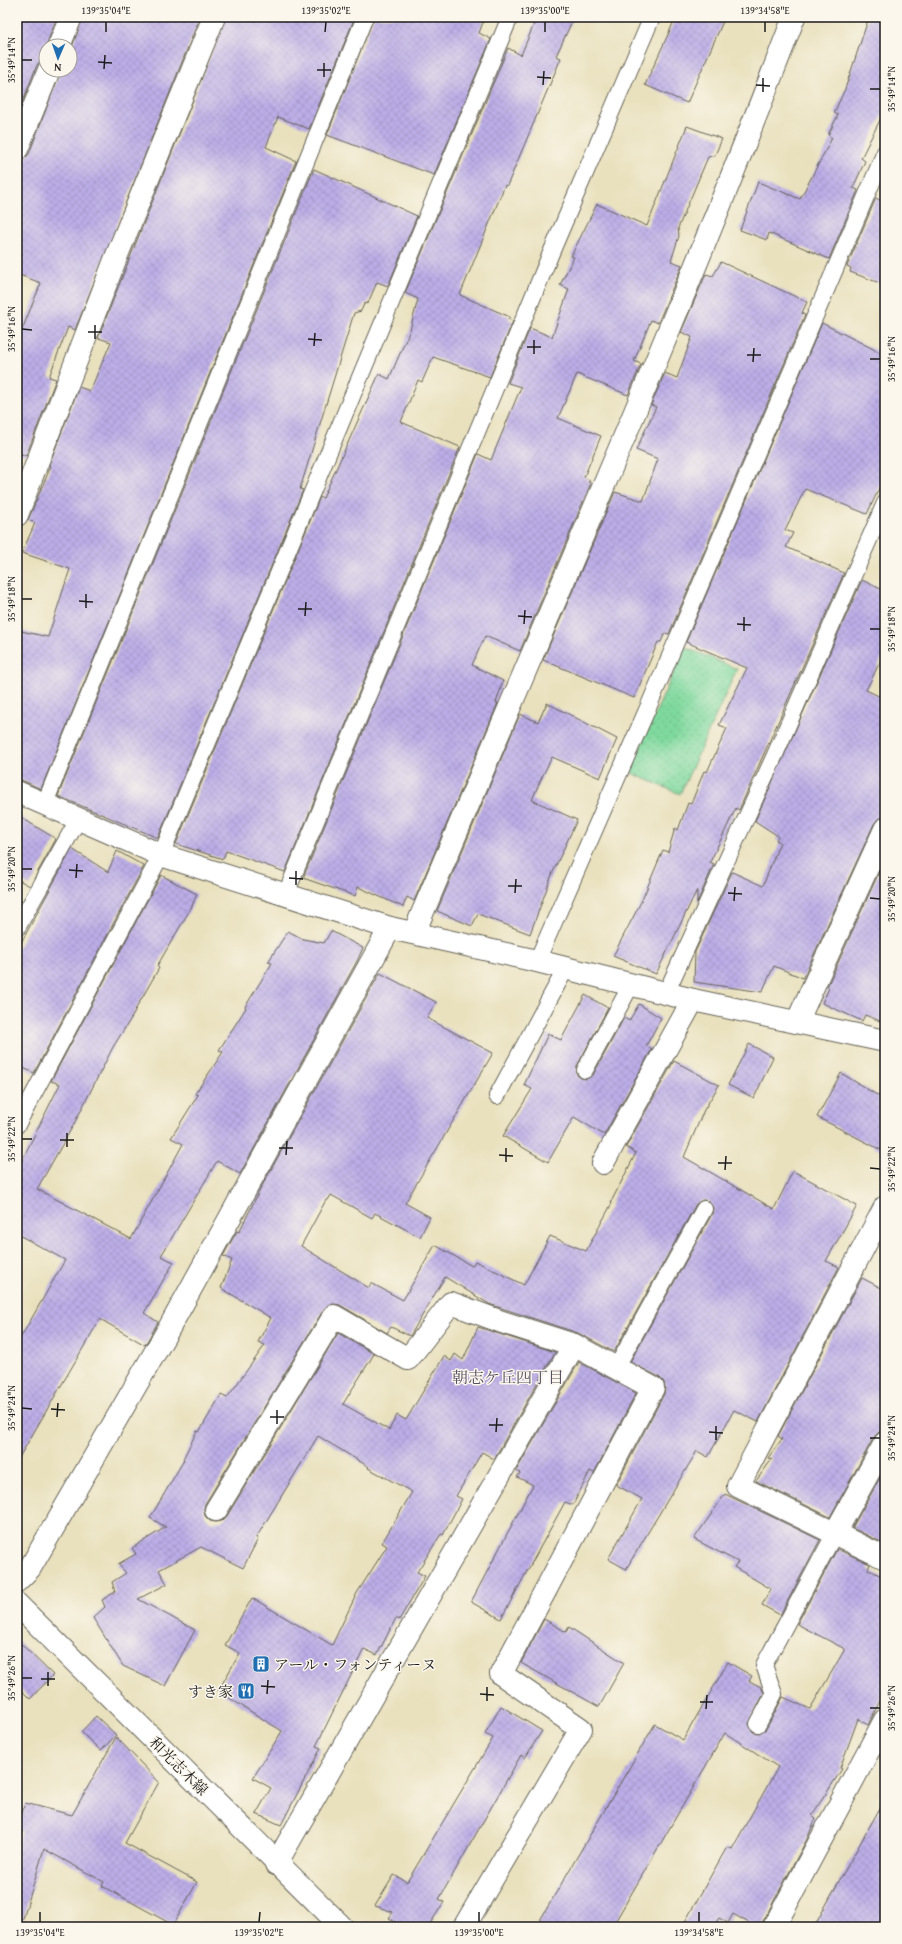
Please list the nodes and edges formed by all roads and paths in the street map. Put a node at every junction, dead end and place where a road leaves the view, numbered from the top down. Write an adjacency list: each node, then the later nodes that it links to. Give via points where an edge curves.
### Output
1 (71, 17): 7 (street)
2 (214, 17): 12 (street, via 114,260)
3 (365, 17): 14 (lane)
4 (510, 17): 17 (lane)
5 (652, 17): 18 (lane, via 548,260)
6 (794, 17): 21 (street, via 739,162 655,367)
7 (62, 38)
8 (46, 78): 9 (street)
9 (17, 149)
10 (885, 152): 22 (lane, via 653,696)
11 (885, 503): 25 (lane, via 774,757)
12 (17, 515)
13 (17, 792): 14 (street)
14 (45, 803): 15 (street)
15 (79, 818): 17 (street); 19 (lane)
16 (885, 829): 27 (street)
17 (161, 855): 18 (street); 31 (lane)
18 (285, 896): 20 (street)
19 (17, 928)
20 (390, 928): 21 (street); 41 (street, via 168,1330 30,1568)
21 (414, 933): 22 (street)
22 (536, 961): 23 (street)
23 (566, 968): 24 (street); 30 (lane)
24 (631, 985): 25 (street); 29 (lane)
25 (666, 993): 26 (street)
26 (693, 1000): 27 (street); 32 (street)
27 (797, 1022): 28 (street)
28 (885, 1041)
29 (584, 1070)
30 (497, 1096)
31 (17, 1125)
32 (603, 1163)
33 (885, 1207): 39 (street, via 738,1486)
34 (704, 1209): 36 (lane)
35 (574, 1345): 36 (street); 38 (street, via 451,1303 408,1359 334,1316); 45 (street)
36 (616, 1368): 47 (street, via 653,1388 501,1674 581,1729)
37 (885, 1443): 39 (street)
38 (216, 1510)
39 (835, 1533): 40 (street); 44 (lane, via 764,1665 774,1694)
40 (885, 1558)
41 (17, 1581)
42 (17, 1604): 45 (street, 和光志木線)
43 (885, 1720): 48 (street)
44 (758, 1724)
45 (276, 1864): 46 (street, 和光志木線)
46 (342, 1927)
47 (464, 1927)
48 (774, 1927)

